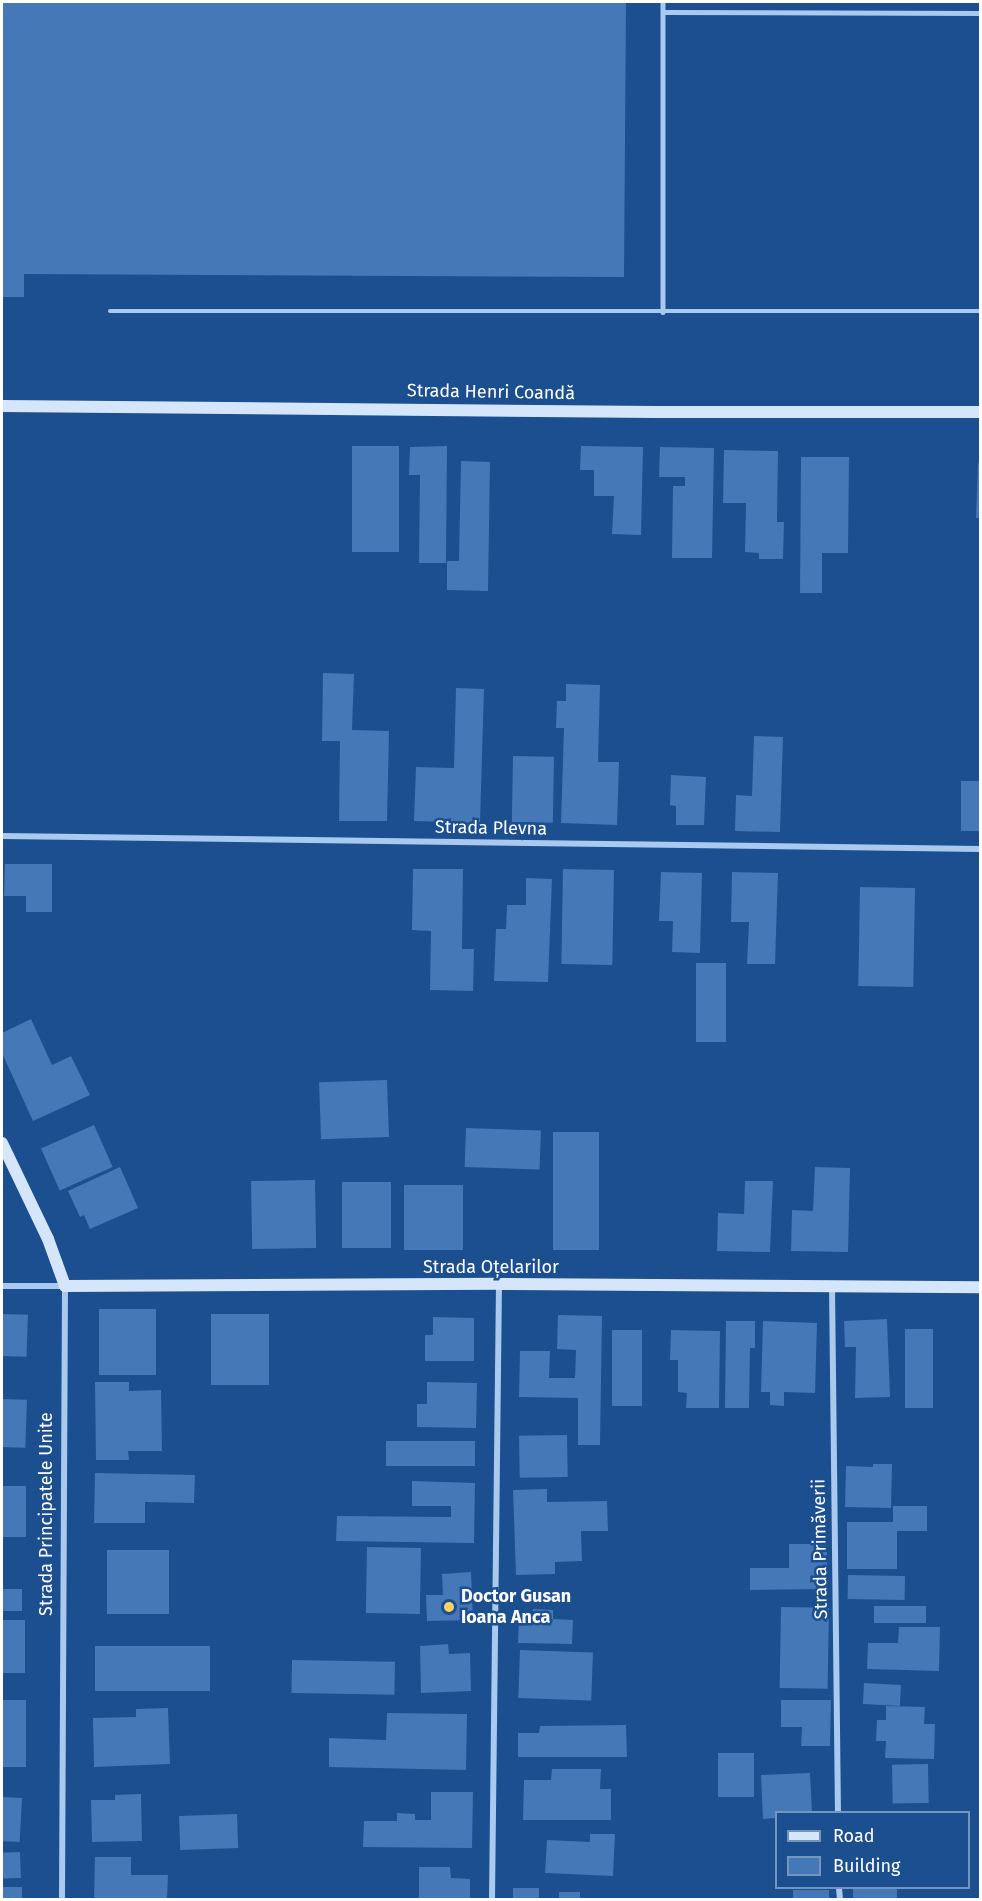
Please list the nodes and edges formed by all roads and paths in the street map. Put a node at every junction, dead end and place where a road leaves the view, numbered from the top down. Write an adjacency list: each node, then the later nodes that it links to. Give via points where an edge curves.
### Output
1 (663, 2): 2 (lane)
2 (663, 12): 3 (lane); 6 (lane)
3 (981, 13)
4 (110, 311): 6 (lane)
5 (981, 311): 6 (lane)
6 (663, 312)
7 (2, 406): 8 (street, Strada Henri Coandă)
8 (981, 412)
9 (2, 836): 10 (street, Strada Plevna)
10 (981, 849)
11 (2, 1143): 14 (street, Strada Principatele Unite, via 48,1239)
12 (499, 1284): 14 (street, Strada Oțelarilor); 15 (street, Strada Oțelarilor); 19 (street)
13 (2, 1286): 14 (street, Strada Oțelarilor)
14 (65, 1286): 18 (street, Strada Principatele Unite)
15 (832, 1286): 16 (street, Strada Oțelarilor); 17 (street, Strada Primăverii)
16 (981, 1287)
17 (838, 1811)
18 (62, 1899)
19 (492, 1899)

